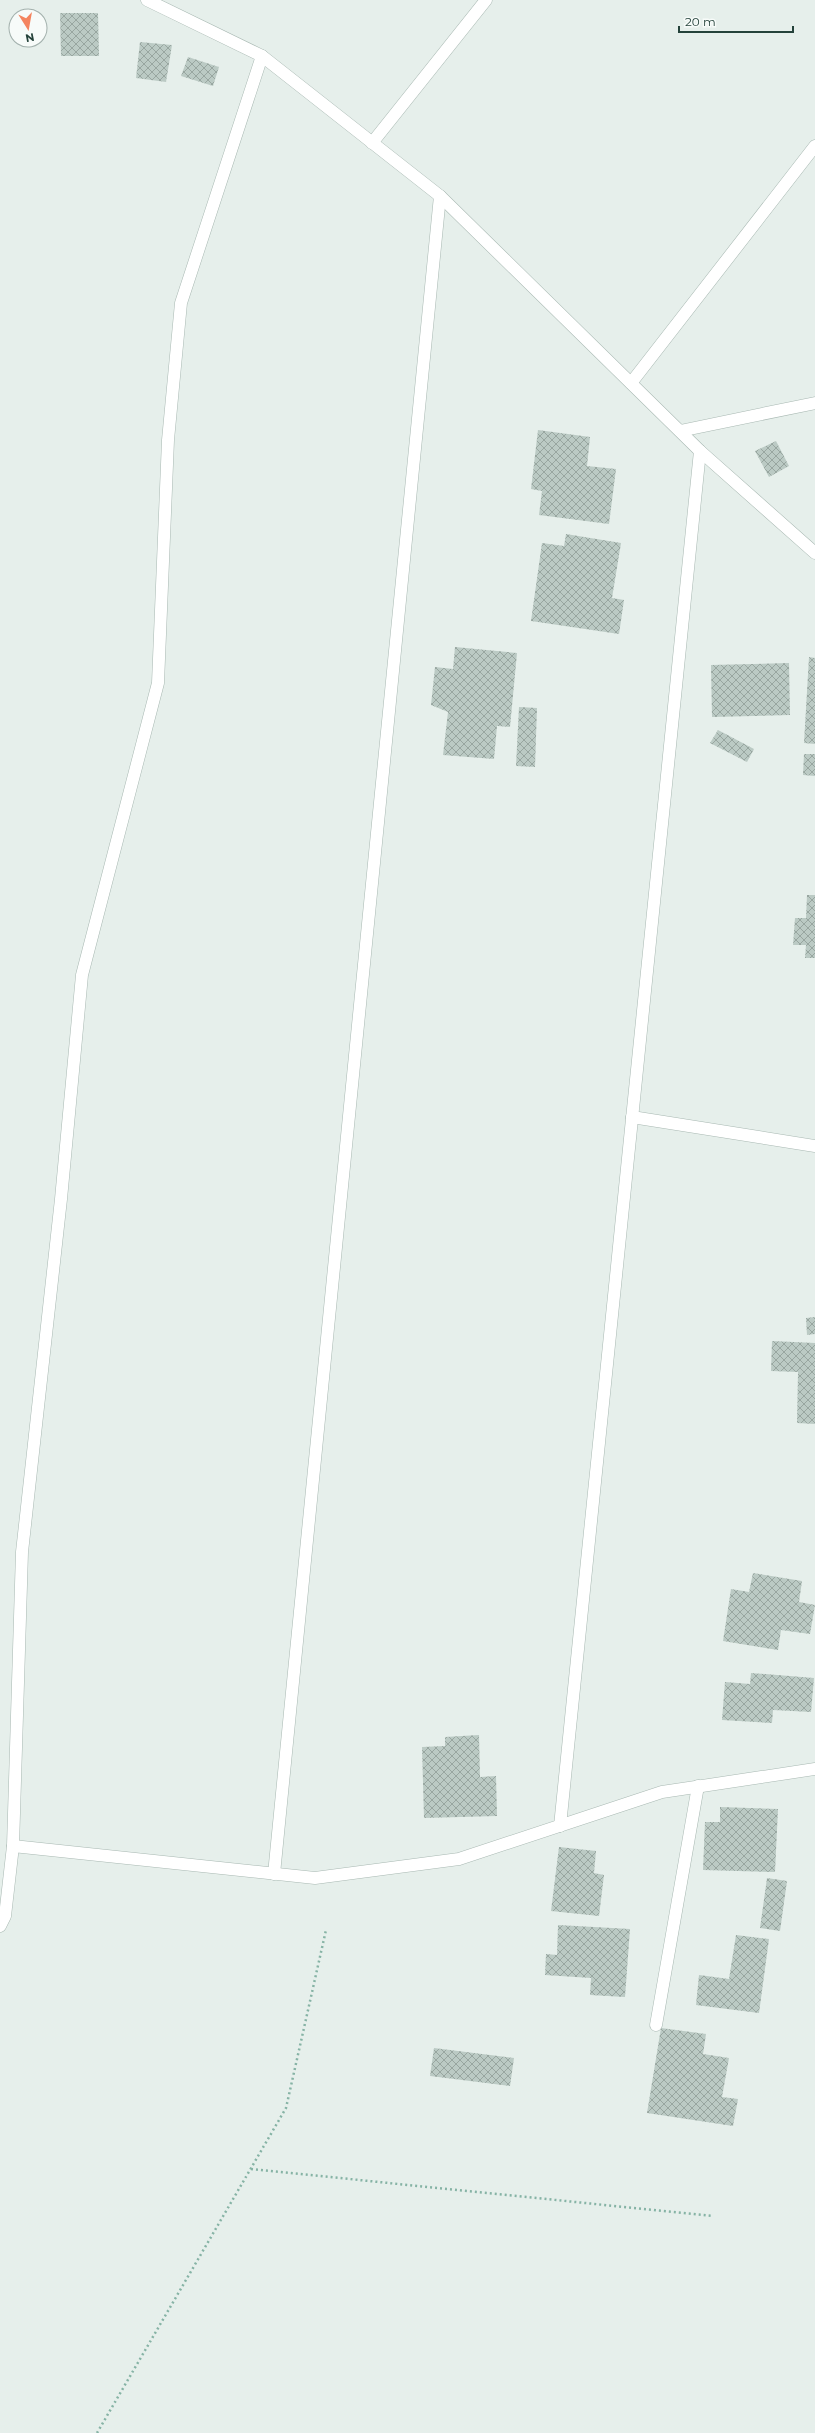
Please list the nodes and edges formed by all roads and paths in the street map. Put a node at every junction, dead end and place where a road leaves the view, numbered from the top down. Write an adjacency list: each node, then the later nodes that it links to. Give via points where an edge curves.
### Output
1 (148, 0): 3 (street)
2 (486, 0): 4 (street)
3 (262, 56): 4 (street); 17 (street, via 182,303 168,440 158,683 82,975 60,1207 22,1552)
4 (372, 143): 6 (street)
5 (815, 146): 7 (street)
6 (440, 196): 7 (street); 18 (street)
7 (631, 383): 9 (street)
8 (815, 404): 9 (street)
9 (680, 431): 10 (street)
10 (700, 451): 11 (street); 12 (street)
11 (815, 552)
12 (632, 1117): 13 (street); 16 (street)
13 (815, 1146)
14 (815, 1769): 15 (street)
15 (698, 1786): 16 (street, via 662,1792); 21 (street)
16 (560, 1826): 18 (street, via 460,1860 316,1878)
17 (13, 1846): 18 (street); 19 (street, via 5,1916)
18 (274, 1874)
19 (0, 1926)
20 (326, 1930): 22 (path, via 286,2108)
21 (656, 2025)
22 (251, 2169): 23 (path); 24 (path)
23 (713, 2216)
24 (97, 2433)

